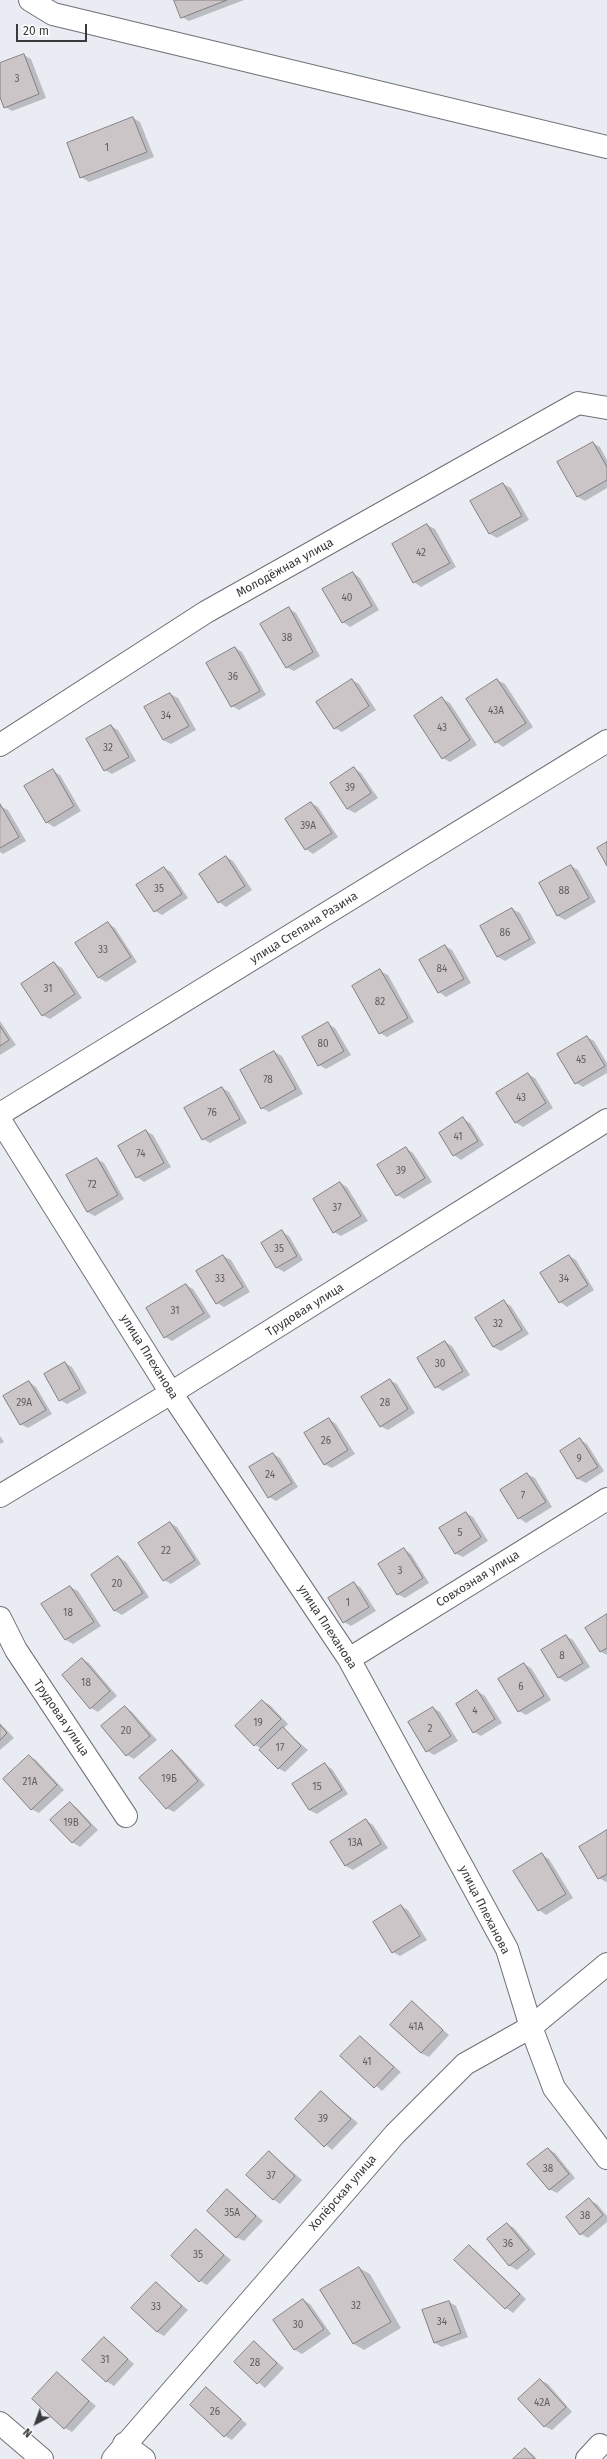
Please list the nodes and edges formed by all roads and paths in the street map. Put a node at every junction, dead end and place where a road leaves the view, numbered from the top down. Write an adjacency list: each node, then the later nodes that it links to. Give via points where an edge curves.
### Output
1 (30, 0): 2 (street, via 53,14)
2 (607, 147)
3 (607, 408): 5 (street, Молодёжная улица, via 578,403 206,612)
4 (607, 742): 6 (street, улица Степана Разина)
5 (0, 746)
6 (0, 1114)
7 (0, 1120): 9 (street, улица Плеханова)
8 (607, 1120): 9 (street, Трудовая улица)
9 (171, 1393): 10 (street, Трудовая улица); 13 (street, улица Плеханова)
10 (0, 1496)
11 (607, 1500): 13 (street, Совхозная улица)
12 (0, 1618): 14 (street, Трудовая улица, via 16,1650)
13 (349, 1659): 16 (street, улица Плеханова, via 507,1949)
14 (126, 1816)
15 (607, 1964): 16 (street, Хопёрская улица)
16 (531, 2027): 17 (street, улица Плеханова, via 554,2088); 19 (street, Хопёрская улица, via 465,2064 395,2134)
17 (607, 2158)
18 (0, 2423): 20 (street)
19 (119, 2452): 21 (street)
20 (42, 2459)
21 (144, 2459)

